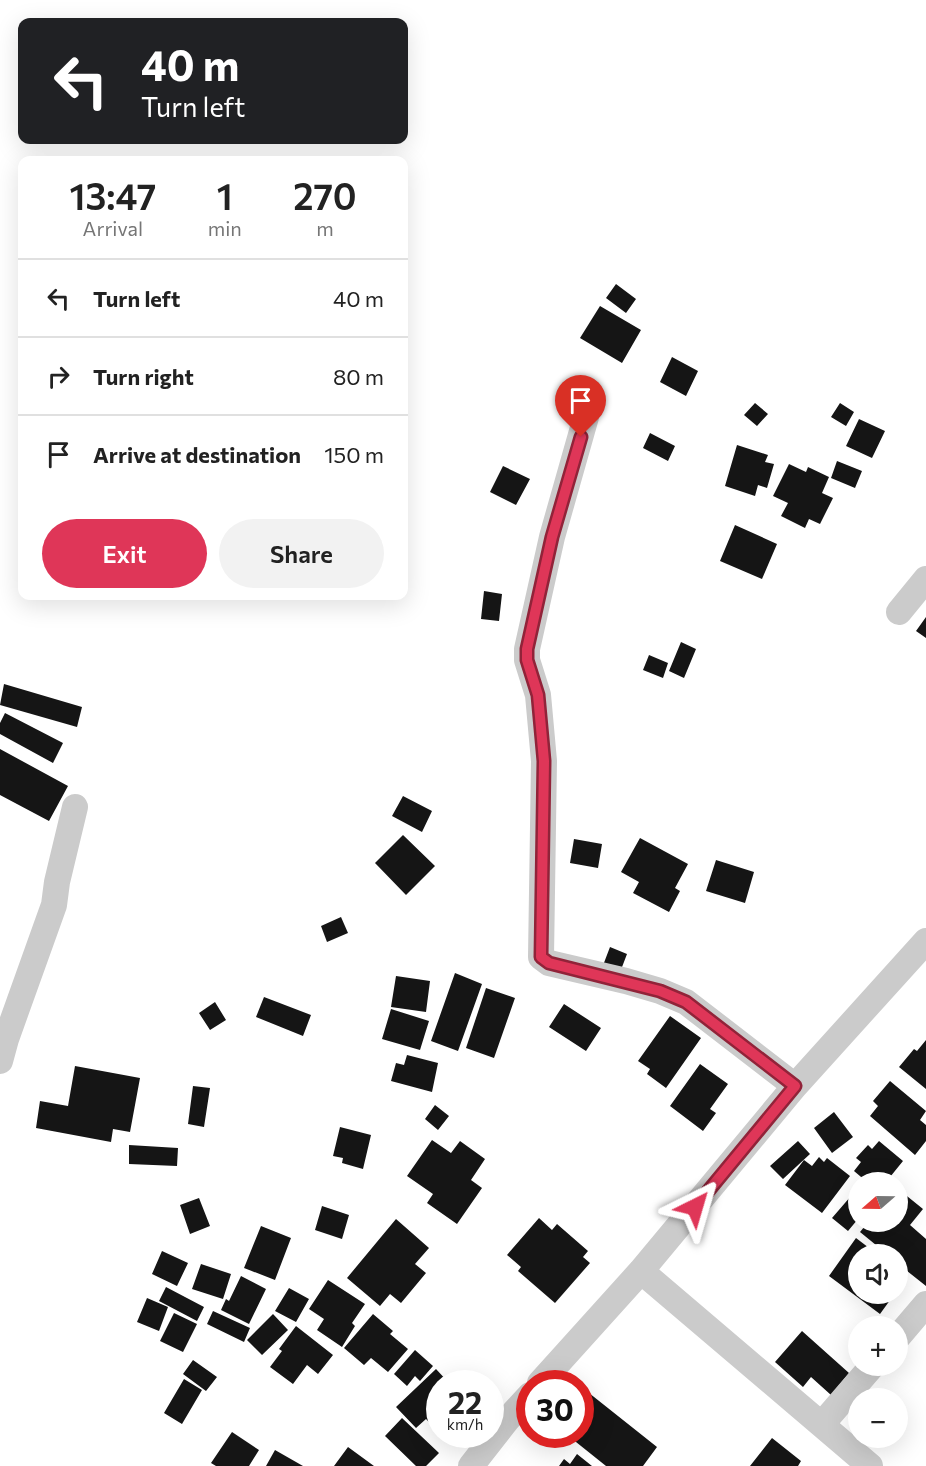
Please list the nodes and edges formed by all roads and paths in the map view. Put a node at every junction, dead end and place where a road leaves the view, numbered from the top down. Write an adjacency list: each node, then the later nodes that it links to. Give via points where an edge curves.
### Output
1 (586, 417): 7 (street, via 552,537 527,649 538,695 544,761 541,957 549,963 660,991 686,1002)
2 (926, 579): 3 (street)
3 (899, 612)
4 (75, 807): 6 (street, via 54,905)
5 (926, 941): 7 (street)
6 (0, 1061)
7 (795, 1086): 8 (street)
8 (641, 1271): 11 (street); 14 (street)
9 (926, 1304): 10 (street)
10 (908, 1325)
11 (552, 1370)
12 (864, 1376): 14 (street)
13 (516, 1410): 15 (street)
14 (822, 1425): 16 (street)
15 (471, 1466)
16 (870, 1466)

